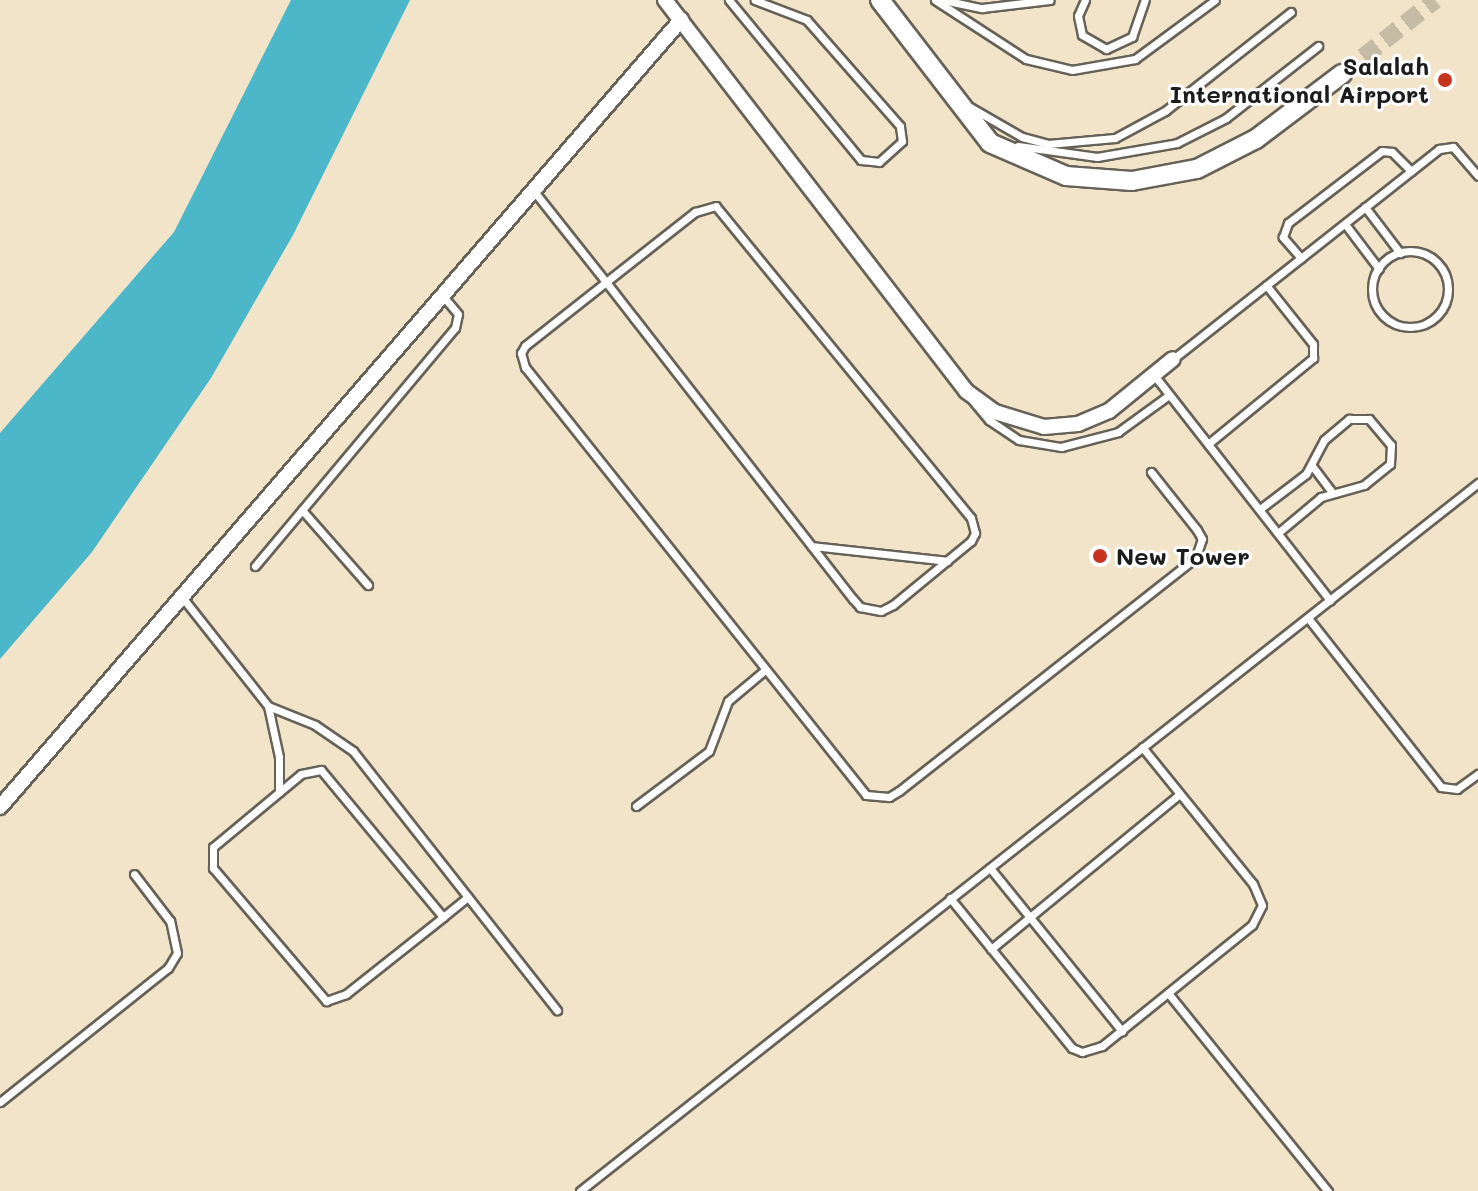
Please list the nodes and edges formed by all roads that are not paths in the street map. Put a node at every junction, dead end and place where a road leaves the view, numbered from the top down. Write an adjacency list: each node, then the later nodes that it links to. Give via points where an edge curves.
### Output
1 (665, 0): 14 (street)
2 (729, 0): 3 (lane, via 861,160 879,162 902,141 900,126 807,20)
3 (755, 0)
4 (880, 0): 17 (street)
5 (935, 0): 11 (lane, via 1026,59 1072,70 1135,59)
6 (943, 0): 12 (lane)
7 (1027, 0): 12 (lane)
8 (1050, 0): 12 (lane)
9 (1085, 0): 10 (lane, via 1078,16 1082,35 1106,49 1132,37)
10 (1145, 0)
11 (1215, 0)
12 (1017, 8)
13 (1291, 12): 18 (lane, via 1151,121 1096,143)
14 (681, 20): 22 (street); 33 (street)
15 (1318, 46): 19 (lane, via 1226,118 1177,143 1124,155)
16 (1342, 74): 17 (street, via 1228,156 1186,172 1132,181 1088,179 1035,167 990,143)
17 (959, 103): 18 (lane, via 1022,137); 19 (lane, via 997,137)
18 (1048, 144): 19 (lane)
19 (1047, 154)
20 (1411, 171): 21 (lane, via 1446,146 1459,151); 23 (lane); 26 (lane, via 1392,152 1382,151 1310,206 1283,232)
21 (1478, 176)
22 (533, 190): 28 (lane); 30 (street)
23 (1365, 207): 24 (lane); 25 (lane)
24 (1345, 224): 26 (lane); 27 (lane)
25 (1400, 253): 27 (lane); 27 (lane, via 1426,254 1449,280 1446,301 1426,319 1402,328 1381,317 1372,293)
26 (1301, 258): 29 (lane)
27 (1379, 269)
28 (606, 282): 43 (lane); 44 (lane, via 695,212 716,206 971,518 971,541); 50 (lane, via 525,346 521,360)
29 (1266, 285): 31 (lane); 35 (lane, via 1313,344 1313,358)
30 (442, 295): 41 (lane, via 458,314 455,328); 47 (street)
31 (1173, 359): 32 (street)
32 (1154, 375): 33 (street, via 1109,411 1061,427 1010,420); 34 (lane)
33 (966, 391): 34 (lane, via 1002,431 1032,444 1061,447 1104,438)
34 (1169, 395): 35 (lane)
35 (1208, 444): 40 (lane)
36 (1313, 467): 39 (lane); 39 (lane, via 1324,440 1356,416 1369,419 1391,445 1390,464 1364,485); 40 (lane)
37 (1151, 472): 50 (lane, via 1202,539 1196,557 889,797 866,795 858,788)
38 (1478, 483): 48 (lane)
39 (1332, 492): 42 (lane)
40 (1260, 509): 42 (lane)
41 (302, 510): 45 (lane); 46 (lane)
42 (1278, 533): 48 (lane)
43 (812, 546): 44 (lane); 44 (lane, via 853,599 870,611 893,605)
44 (947, 561)
45 (255, 566)
46 (368, 585)
47 (182, 596): 51 (lane); 57 (street)
48 (1330, 600): 49 (lane)
49 (1308, 618): 52 (lane); 53 (lane, via 1441,787 1457,789)
50 (765, 670): 56 (lane, via 728,701 709,751)
51 (268, 706): 54 (lane, via 279,757); 60 (lane, via 315,725 353,751)
52 (1142, 747): 55 (lane); 58 (lane)
53 (1478, 774)
54 (279, 792): 62 (lane, via 311,769 330,775); 62 (lane, via 220,839 210,858 317,995 326,1001 346,994)
55 (1180, 794): 63 (lane); 65 (lane, via 1253,884 1262,905 1252,925)
56 (636, 806)
57 (0, 807)
58 (990, 868): 61 (lane); 63 (lane)
59 (134, 874): 68 (lane, via 174,929 172,961)
60 (468, 897): 62 (lane); 66 (lane)
61 (950, 898): 64 (lane); 69 (lane)
62 (443, 917)
63 (1030, 917): 64 (lane); 67 (lane)
64 (991, 949): 67 (lane, via 1072,1048 1093,1052)
65 (1168, 993): 67 (lane); 70 (lane)
66 (557, 1010)
67 (1122, 1031)
68 (0, 1102)
69 (580, 1191)
70 (1328, 1191)

